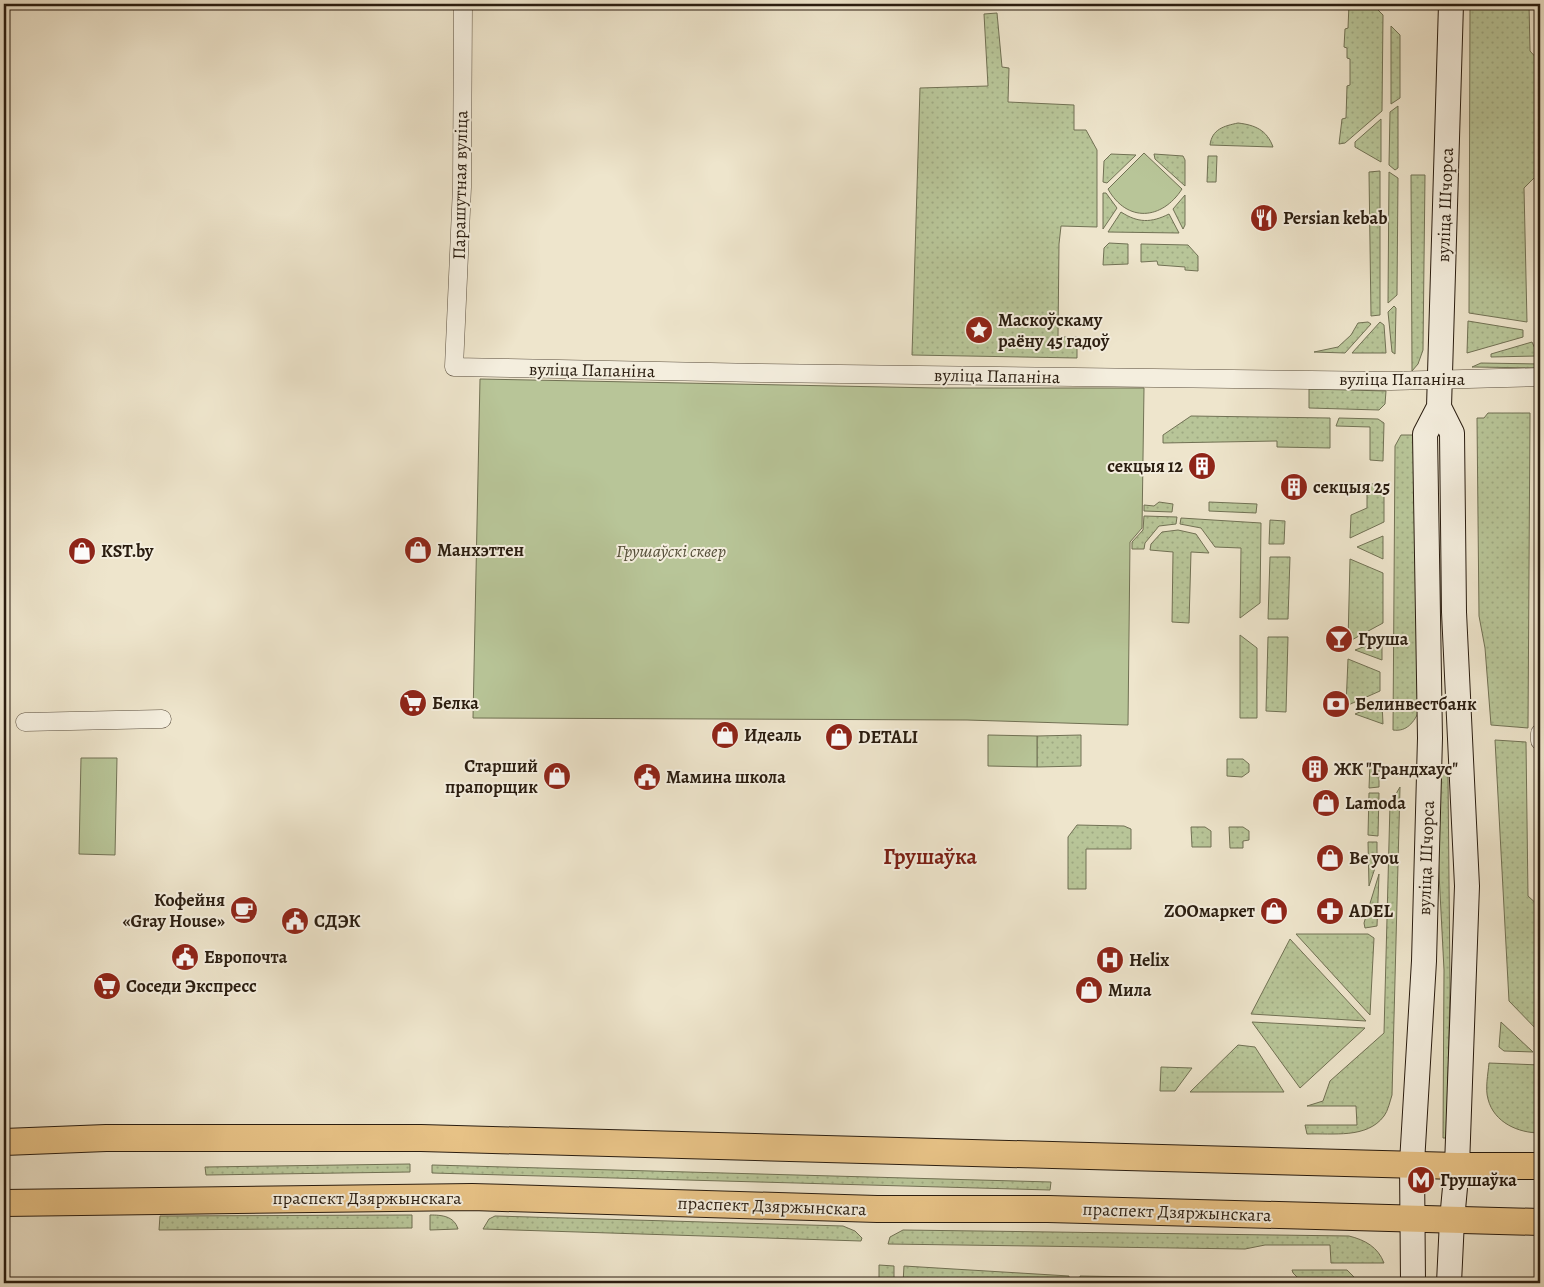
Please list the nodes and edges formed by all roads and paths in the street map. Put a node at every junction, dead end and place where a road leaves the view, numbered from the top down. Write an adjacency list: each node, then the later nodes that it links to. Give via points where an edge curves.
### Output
1 (463, 4): 3 (street, Парашутная вуліца, via 462,187)
2 (1451, 4): 5 (main road, вуліца Шчорса)
3 (454, 367): 5 (street, вуліца Папаніна)
4 (1540, 378): 5 (street, вуліца Папаніна)
5 (1440, 380): 6 (main road, вуліца Шчорса)
6 (1440, 406): 12 (main road, вуліца Шчорса, via 1425,434 1430,738 1424,962); 13 (main road, вуліца Шчорса, via 1452,433 1454,612 1468,886)
7 (162, 719): 8 (street)
8 (25, 722)
9 (1540, 733): 10 (street)
10 (1540, 740)
11 (4, 1142): 12 (main road, via 106,1138 421,1138)
12 (1412, 1163): 13 (main road); 16 (main road, вуліца Шчорса)
13 (1457, 1166): 14 (main road); 17 (main road, вуліца Шчорса)
14 (1540, 1166)
15 (4, 1203): 16 (main road, праспект Дзяржынскага, via 472,1197 877,1209 1048,1209)
16 (1412, 1218): 17 (main road, праспект Дзяржынскага); 19 (main road, вуліца Шчорса)
17 (1452, 1220): 18 (main road, праспект Дзяржынскага); 20 (main road, вуліца Шчорса)
18 (1540, 1222)
19 (1414, 1283)
20 (1449, 1283)

